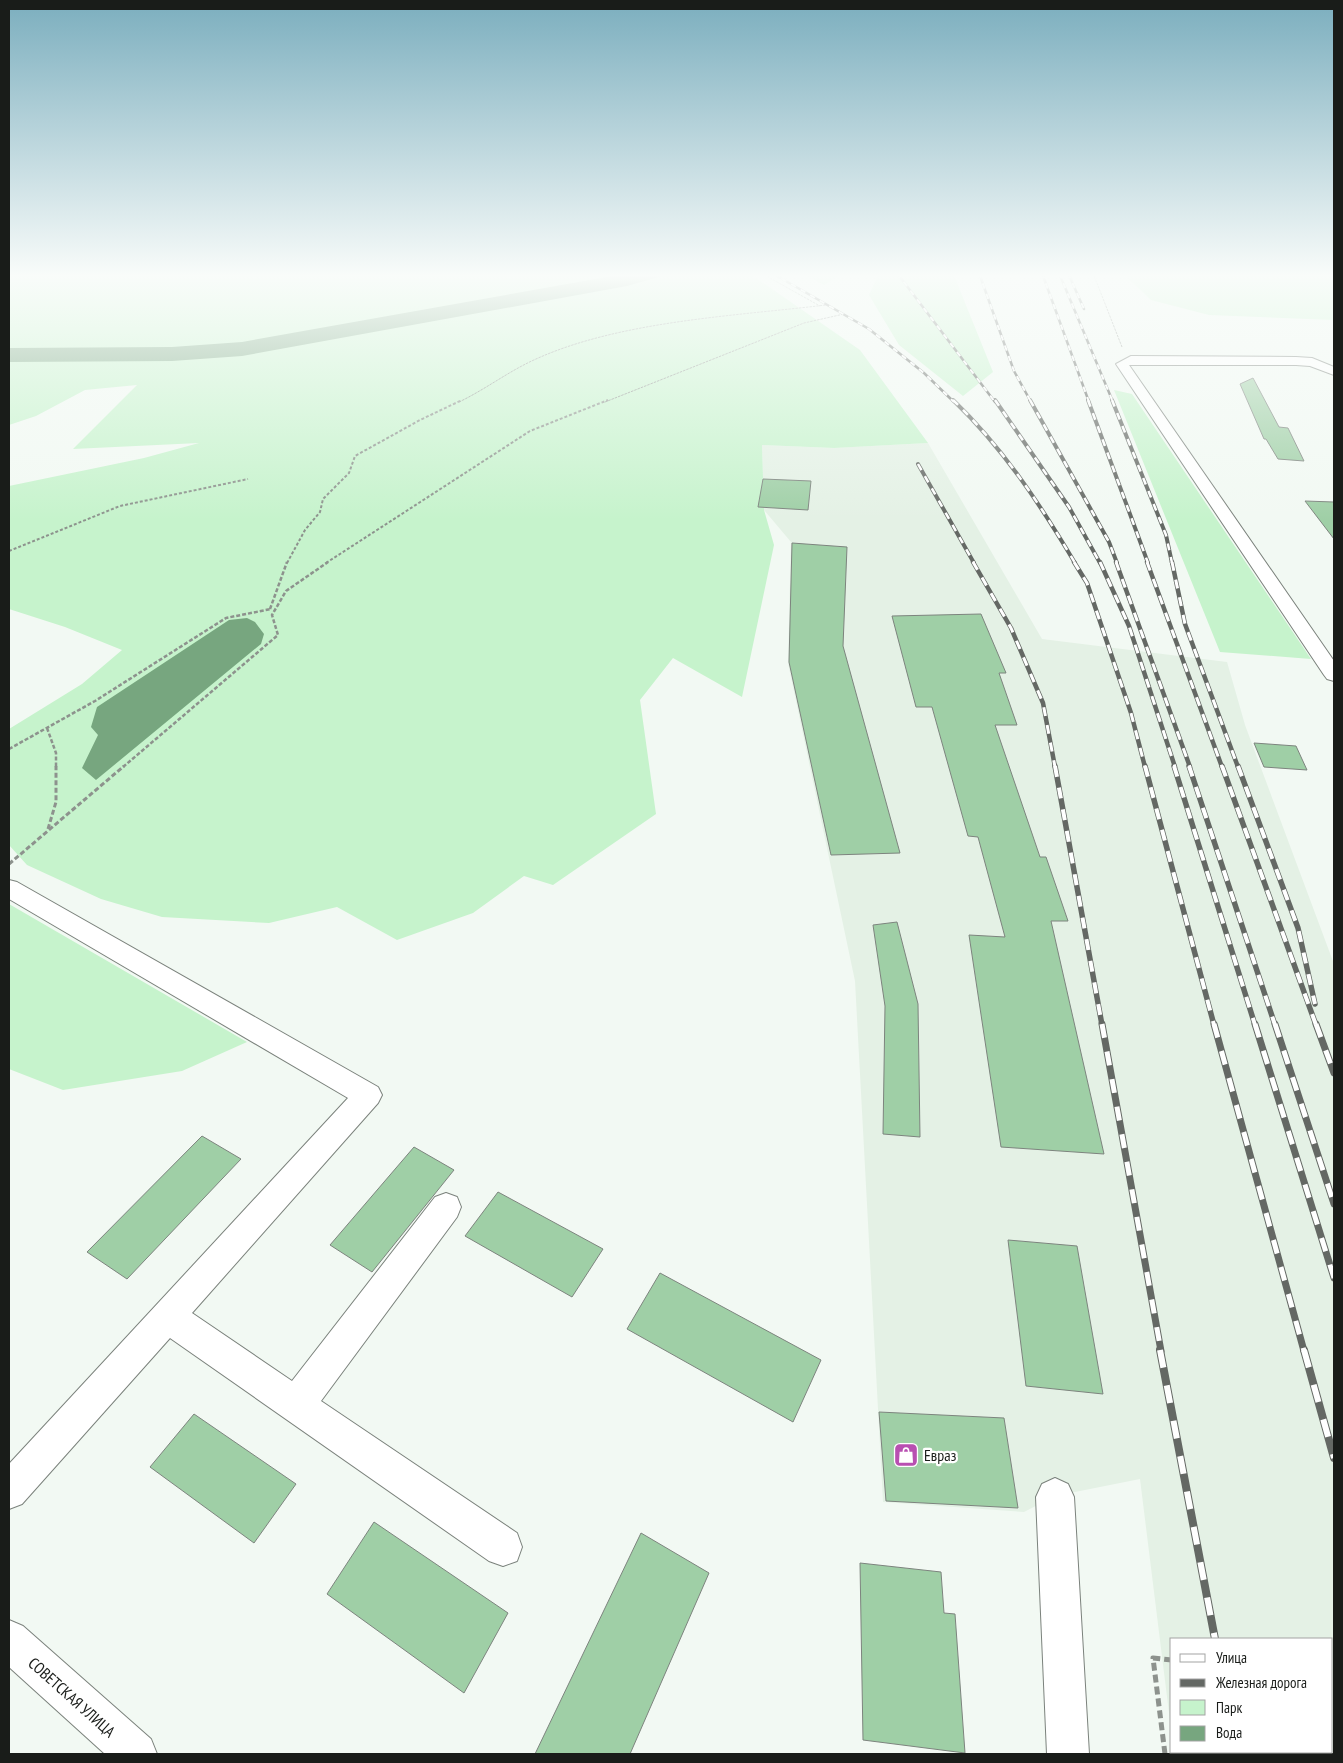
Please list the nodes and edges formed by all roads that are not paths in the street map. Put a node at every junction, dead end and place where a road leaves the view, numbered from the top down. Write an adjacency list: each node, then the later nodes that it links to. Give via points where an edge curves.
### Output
1 (1334, 371): 2 (street, via 1312,362 1296,361 1131,360 1122,364)
2 (1334, 675)
3 (9, 888): 5 (street, via 368,1094)
4 (446, 1207): 6 (street)
5 (167, 1316): 6 (street); 7 (street)
6 (296, 1405): 9 (street)
7 (9, 1491)
8 (1055, 1496): 12 (street)
9 (503, 1547)
10 (9, 1640): 11 (street, СОВЕТСКАЯ УЛИЦА)
11 (136, 1754)
12 (1068, 1754)

